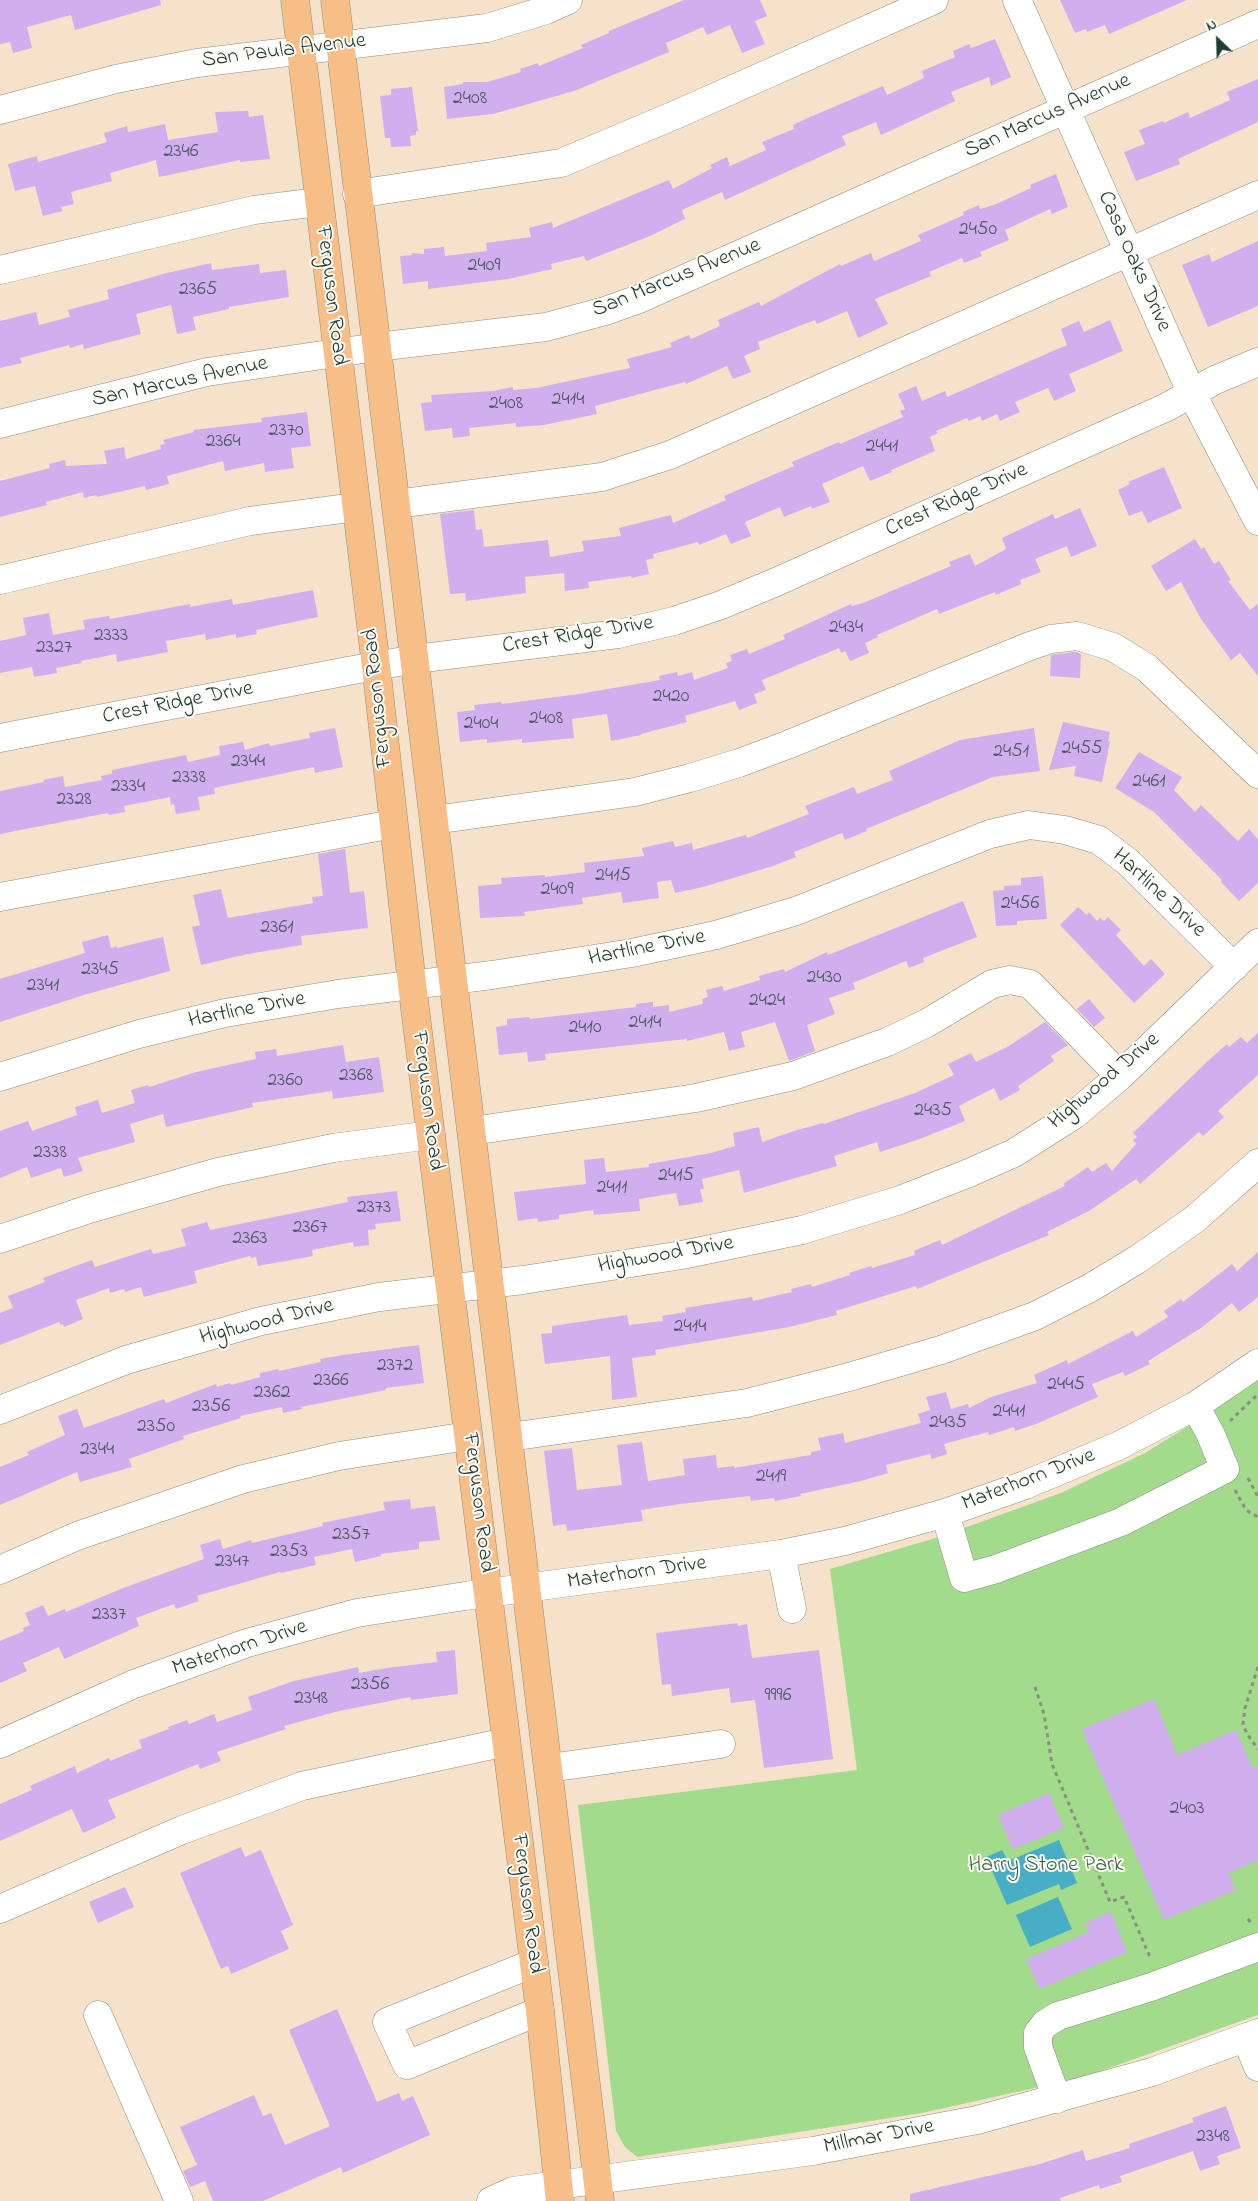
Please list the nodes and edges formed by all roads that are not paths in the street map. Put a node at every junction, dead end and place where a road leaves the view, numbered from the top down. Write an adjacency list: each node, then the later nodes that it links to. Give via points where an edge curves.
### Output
1 (294, 0): 8 (main road, Ferguson Road)
2 (335, 0): 7 (main road, Ferguson Road)
3 (568, 0): 7 (street, San Paula Avenue, via 487,28)
4 (934, 0): 11 (street, via 561,163)
5 (1017, 0): 9 (street, Casa Oaks Drive)
6 (1258, 24): 9 (street, San Marcus Avenue)
7 (340, 45): 8 (street, San Paula Avenue); 11 (main road, Ferguson Road)
8 (300, 50): 10 (street, San Paula Avenue, via 179,66); 13 (main road, Ferguson Road)
9 (1066, 109): 14 (street, Casa Oaks Drive); 16 (street, San Marcus Avenue, via 639,299 605,311 546,327)
10 (0, 110)
11 (357, 194): 16 (main road, Ferguson Road)
12 (1258, 195): 14 (street)
13 (318, 202): 15 (street, via 254,210); 17 (main road, Ferguson Road)
14 (1129, 252): 19 (street, Casa Oaks Drive); 21 (street, via 670,455 602,477)
15 (0, 270)
16 (377, 348): 17 (street, San Marcus Avenue); 21 (main road, Ferguson Road)
17 (338, 353): 20 (street, San Marcus Avenue, via 208,372); 22 (main road, Ferguson Road)
18 (1258, 362): 19 (street, Crest Ridge Drive)
19 (1192, 394): 23 (street, Casa Oaks Drive); 25 (street, Crest Ridge Drive, via 721,605 674,621 618,634)
20 (0, 424)
21 (396, 504): 25 (main road, Ferguson Road)
22 (356, 507): 24 (street, via 250,521); 26 (main road, Ferguson Road)
23 (1258, 521)
24 (0, 580)
25 (415, 660): 26 (street, Crest Ridge Drive); 29 (main road, Ferguson Road)
26 (376, 666): 27 (street, Crest Ridge Drive); 30 (main road, Ferguson Road)
27 (0, 738)
28 (1258, 774): 29 (street, via 1147,668 1113,647 1077,636 1030,646 787,745 690,778 635,792)
29 (434, 820): 34 (main road, Ferguson Road)
30 (393, 824): 31 (street); 35 (main road, Ferguson Road)
31 (0, 897)
32 (1258, 943): 33 (street, Highwood Drive)
33 (1234, 967): 34 (street, Hartline Drive, via 1128,862 1099,840 1029,824 990,834 796,911 716,935 632,953); 36 (street, Highwood Drive)
34 (452, 979): 35 (street, Hartline Drive); 38 (main road, Ferguson Road)
35 (412, 984): 37 (street, Hartline Drive, via 225,1012 139,1034); 39 (main road, Ferguson Road)
36 (1120, 1076): 38 (street, via 1030,984 1010,980 992,984 928,1023 887,1042 793,1076 696,1098); 42 (street, Highwood Drive, via 1074,1115 1014,1153 900,1200 802,1230 682,1254)
37 (0, 1077)
38 (472, 1131): 42 (main road, Ferguson Road)
39 (431, 1136): 41 (street, via 333,1148 218,1172 89,1209); 43 (main road, Ferguson Road)
40 (1258, 1163): 48 (street, via 1195,1219 1138,1259 1035,1316 941,1350 747,1403)
41 (0, 1240)
42 (491, 1284): 43 (street, Highwood Drive); 48 (main road, Ferguson Road)
43 (450, 1289): 46 (street, Highwood Drive, via 379,1297 261,1321 126,1360); 47 (main road, Ferguson Road)
44 (1258, 1363): 45 (street, Materhorn Drive)
45 (1195, 1406): 49 (street, Materhorn Drive, via 1118,1446 1025,1486); 49 (street, via 1225,1469 1121,1522 964,1578)
46 (0, 1410)
47 (468, 1436): 51 (street, via 339,1456 243,1479 77,1536); 53 (main road, Ferguson Road)
48 (510, 1437): 52 (main road, Ferguson Road)
49 (946, 1513): 50 (street, Materhorn Drive, via 845,1541)
50 (781, 1554): 52 (street, Materhorn Drive); 54 (street)
51 (0, 1570)
52 (526, 1589): 53 (street, Materhorn Drive); 58 (main road, Ferguson Road)
53 (488, 1593): 55 (main road, Ferguson Road); 56 (street, Materhorn Drive, via 357,1613 247,1643 134,1684)
54 (792, 1609)
55 (506, 1742): 59 (street, via 302,1786 182,1830); 61 (main road, Ferguson Road)
56 (0, 1744)
57 (721, 1744): 58 (street)
58 (549, 1768): 67 (main road, Ferguson Road)
59 (0, 1909)
60 (1258, 1947): 66 (street, via 1151,1987 1058,2016 1045,2024 1038,2033 1038,2046)
61 (534, 1962): 62 (main road, Ferguson Road); 62 (street, via 387,2022 407,2066)
62 (540, 2011): 68 (main road, Ferguson Road)
63 (98, 2015): 69 (street)
64 (1252, 2035): 65 (street); 66 (street, Millmar Drive, via 1152,2072)
65 (1258, 2067)
66 (1057, 2099): 67 (street, Millmar Drive, via 977,2120)
67 (599, 2191): 68 (street, Millmar Drive)
68 (559, 2193): 70 (street, Millmar Drive, via 514,2191)
69 (179, 2201)
70 (491, 2201)

